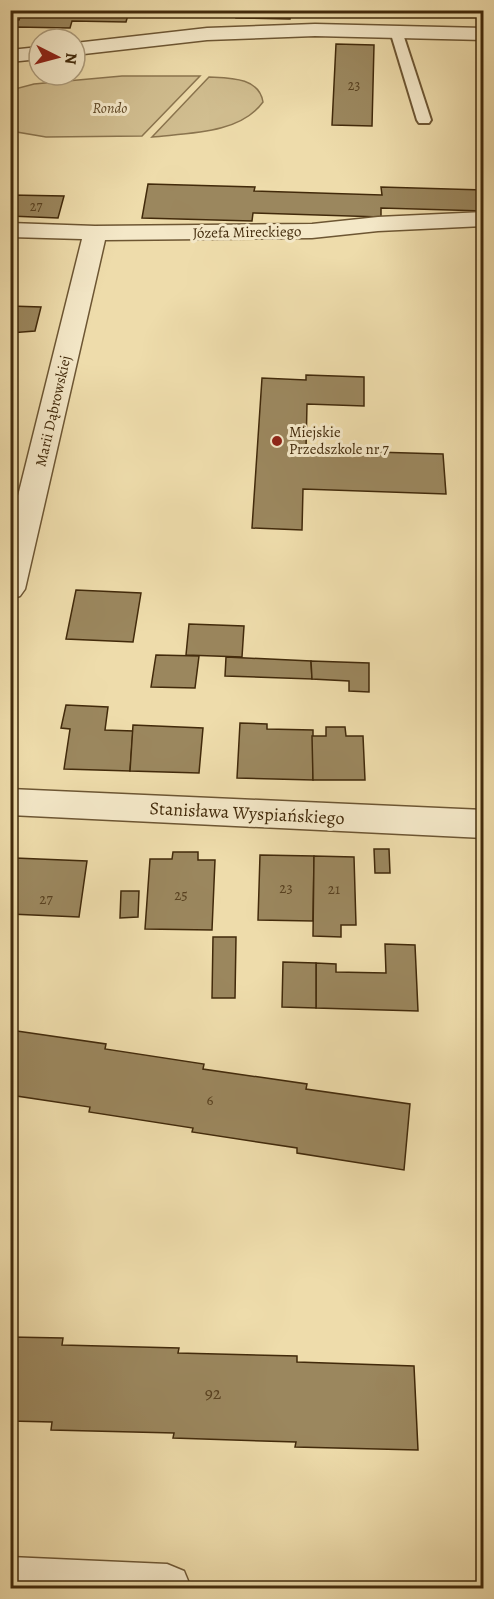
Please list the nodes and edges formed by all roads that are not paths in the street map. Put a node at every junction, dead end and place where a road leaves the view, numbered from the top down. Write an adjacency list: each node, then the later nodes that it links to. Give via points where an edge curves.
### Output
1 (396, 32): 2 (street); 3 (street, via 207,34); 6 (lane)
2 (483, 34)
3 (87, 48)
4 (27, 54): 5 (street)
5 (10, 56)
6 (424, 120)
7 (483, 219): 9 (street, Józefa Mireckiego, via 312,231)
8 (10, 230): 9 (street, Józefa Mireckiego)
9 (96, 233): 10 (street, Marii Dąbrowskiej)
10 (10, 589)
11 (10, 802): 12 (street, Stanisława Wyspiańskiego)
12 (483, 824)
13 (10, 1581): 14 (street)
14 (167, 1588)

